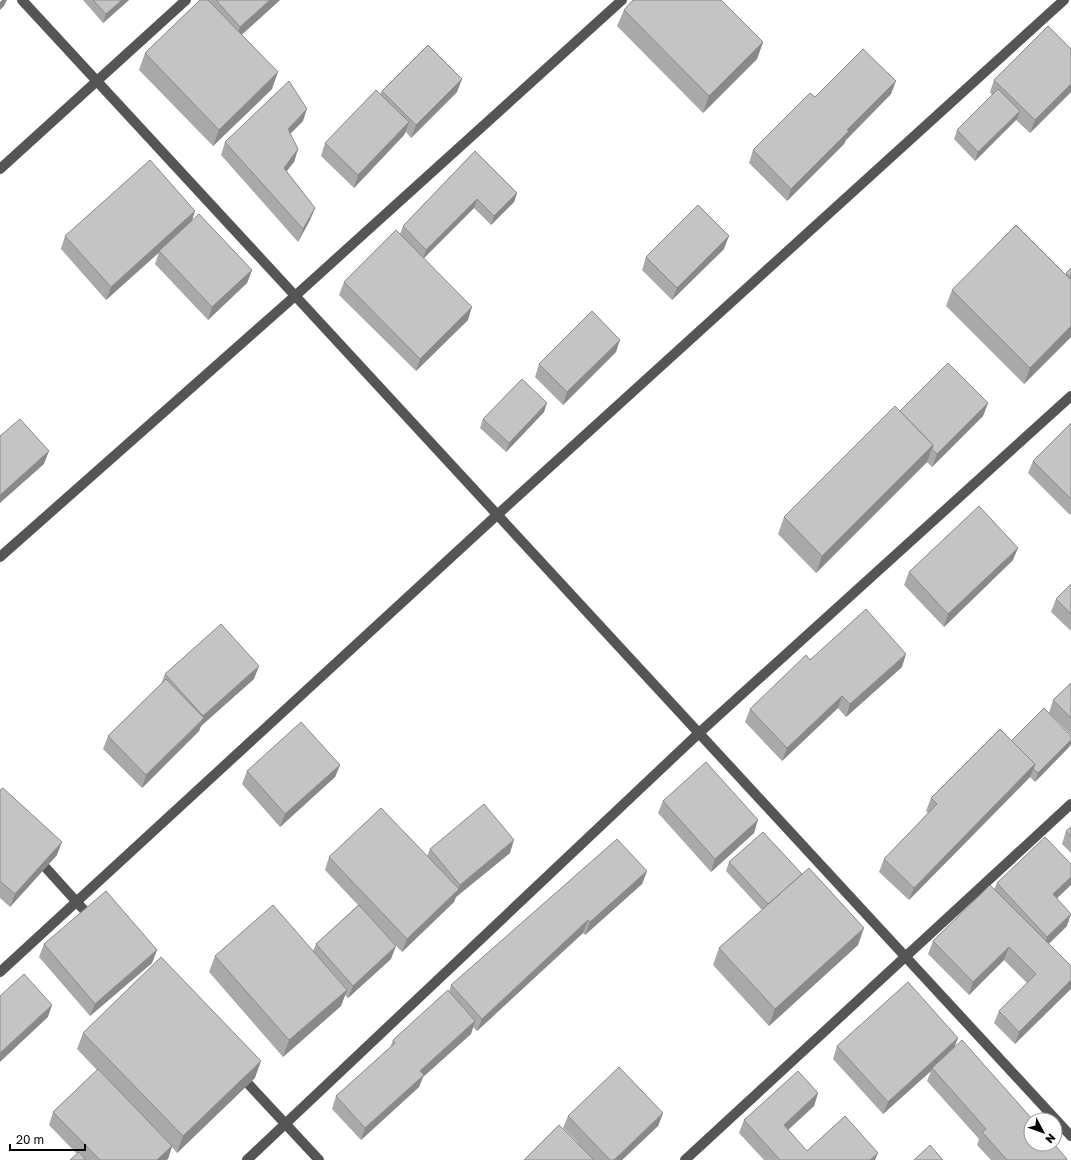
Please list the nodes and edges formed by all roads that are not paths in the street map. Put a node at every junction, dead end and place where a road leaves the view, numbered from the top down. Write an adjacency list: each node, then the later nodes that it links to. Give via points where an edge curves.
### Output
1 (22, 0): 5 (street)
2 (186, 0): 5 (street)
3 (622, 0): 7 (street)
4 (1064, 0): 9 (street)
5 (97, 82): 6 (street); 7 (street)
6 (0, 169)
7 (295, 296): 9 (street); 10 (street)
8 (1071, 396): 11 (street)
9 (497, 515): 11 (street); 14 (street)
10 (0, 557)
11 (699, 733): 16 (street); 19 (street)
12 (1071, 804): 16 (street)
13 (30, 851): 14 (street)
14 (76, 902): 15 (street); 17 (street)
15 (98, 925)
16 (905, 956): 20 (street); 23 (street)
17 (0, 972)
18 (232, 1067): 19 (street)
19 (286, 1124): 21 (street); 22 (street)
20 (1071, 1136)
21 (247, 1160)
22 (319, 1160)
23 (685, 1160)

